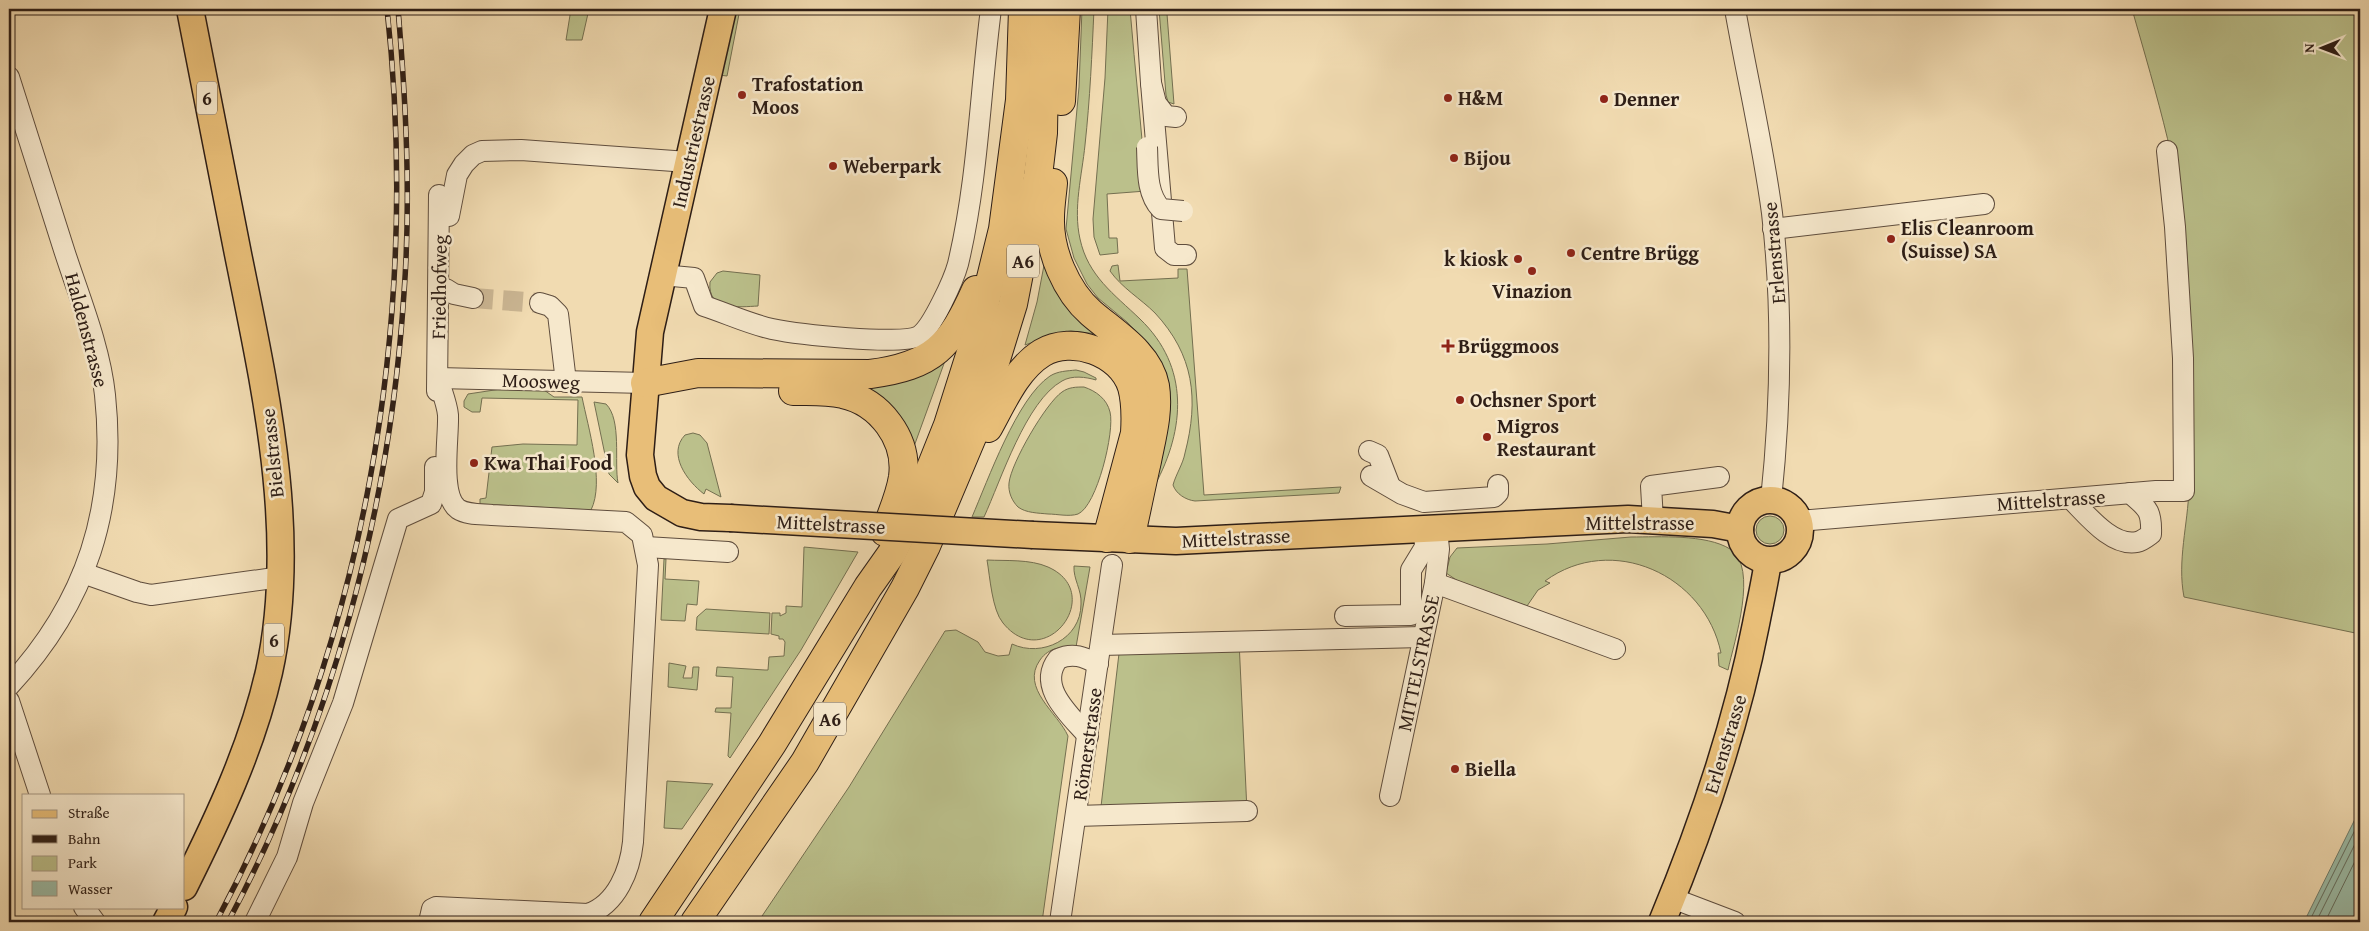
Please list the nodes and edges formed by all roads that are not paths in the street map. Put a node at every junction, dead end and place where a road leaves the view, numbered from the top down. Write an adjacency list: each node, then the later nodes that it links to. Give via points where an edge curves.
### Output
1 (190, 9): 50 (main road, Bielstrasse / 6, via 263,380 277,495)
2 (723, 9): 14 (main road, Industriestrasse)
3 (991, 9): 22 (street, via 970,194 958,266 931,326 918,337 862,338 772,329 704,306 694,278)
4 (1023, 9): 18 (highway, A6, via 1020,100)
5 (1045, 9): 38 (highway, A6, via 1043,133 1022,266 988,390)
6 (1066, 9): 30 (highway, via 1051,234 1062,272 1072,291 1090,312 1139,354 1150,370 1155,385 1156,408)
7 (1146, 9): 9 (street)
8 (1735, 9): 19 (street, Erlenstrasse)
9 (1148, 40): 11 (street); 17 (street, bridge, via 1143,91 1149,188 1161,210)
10 (9, 77): 49 (street, Haldenstrasse, via 94,343 105,394 106,484 98,530)
11 (1151, 83): 12 (street, via 1156,103 1166,116); 20 (street, via 1165,248 1174,256)
12 (1176, 117)
13 (2167, 151): 35 (street, Mittelstrasse, via 2176,227 2183,358 2184,491)
14 (688, 162): 21 (street, via 521,150 482,151 468,160 457,175 448,237); 22 (main road, Industriestrasse)
15 (439, 195): 21 (street, Friedhofweg)
16 (1984, 204): 19 (street)
17 (1183, 211)
18 (1003, 229): 28 (highway, via 954,333 928,357 912,364 870,374 698,373); 52 (highway, A6, via 979,327 948,425 918,500 892,553)
19 (1773, 229): 37 (street, Erlenstrasse, via 1780,355)
20 (1186, 255)
21 (440, 259): 26 (street, Friedhofweg)
22 (662, 275): 28 (main road, Industriestrasse, via 650,332)
23 (446, 289): 24 (street)
24 (473, 298)
25 (540, 303): 27 (street, via 550,306 558,314)
26 (438, 378): 27 (street, Moosweg); 45 (street, via 448,413 447,484 457,508 470,513 626,522 637,529); 70 (street, Friedhofweg, via 433,499 424,508 398,520 342,703 303,804 285,863)
27 (566, 382): 28 (street, Moosweg)
28 (645, 383): 39 (main road, Industriestrasse, via 640,458 648,487 656,498 682,513); 52 (highway, via 719,391 828,392 860,400 880,414 897,439 902,453 903,474 900,493 878,549)
29 (1369, 451): 34 (street, via 1378,455)
30 (1138, 453): 38 (highway, via 1132,385 1121,368 1108,356 1094,350 1079,346 1057,348 1042,353 1010,388); 44 (highway)
31 (1370, 476): 34 (street)
32 (1719, 477): 40 (street, via 1651,486)
33 (1498, 485): 34 (street, via 1498,493 1494,497 1428,502 1418,501)
34 (1390, 486)
35 (2130, 494): 36 (street, Mittelstrasse); 36 (street, via 2148,509 2152,520 2151,534 2138,542 2120,542)
36 (2071, 499): 41 (street, Mittelstrasse)
37 (1771, 500): 41 (main road, via 1790,508); 43 (main road, via 1750,508)
38 (945, 503): 73 (highway, A6, via 905,588 806,762)
39 (730, 518): 44 (main road, Mittelstrasse, bridge)
40 (1653, 520): 42 (main road, Mittelstrasse); 43 (main road, Mittelstrasse)
41 (1799, 521): 47 (main road, via 1799,540 1794,549 1778,560)
42 (1431, 529): 44 (main road, Mittelstrasse, via 1176,541); 51 (street, MITTELSTRASSE, via 1439,548); 53 (street, via 1411,570 1411,615)
43 (1740, 529): 47 (main road, via 1748,550 1760,559)
44 (1119, 539)
45 (646, 547): 46 (street); 71 (street, via 633,842 625,876 609,901 588,914 436,907 432,909)
46 (728, 552)
47 (1768, 560): 65 (main road, Erlenstrasse, via 1738,705)
48 (1112, 565): 56 (street, Römerstrasse)
49 (83, 573): 50 (street, via 152,595); 57 (street, Haldenstrasse, via 55,627)
50 (281, 577): 64 (main road, Bielstrasse / 6, via 269,672 252,730)
51 (1435, 583): 54 (street, MITTELSTRASSE); 55 (street)
52 (868, 587): 72 (highway, A6, via 772,744)
53 (1345, 616)
54 (1422, 637): 56 (street); 61 (street, MITTELSTRASSE)
55 (1615, 649)
56 (1100, 655): 59 (street, Römerstrasse); 59 (street, via 1067,655 1058,659 1050,674 1057,699)
57 (9, 686)
58 (9, 701): 60 (street)
59 (1088, 736): 63 (street, Römerstrasse)
60 (40, 794)
61 (1390, 796)
62 (1247, 811): 63 (street)
63 (1076, 816): 74 (street, Römerstrasse)
64 (185, 885)
65 (1672, 898): 75 (main road, Erlenstrasse); 76 (street)
66 (85, 908): 68 (street)
67 (173, 908): 69 (main road)
68 (95, 922)
69 (166, 922)
70 (255, 922)
71 (430, 922)
72 (653, 922)
73 (695, 922)
74 (1060, 922)
75 (1662, 922)
76 (1735, 922)

